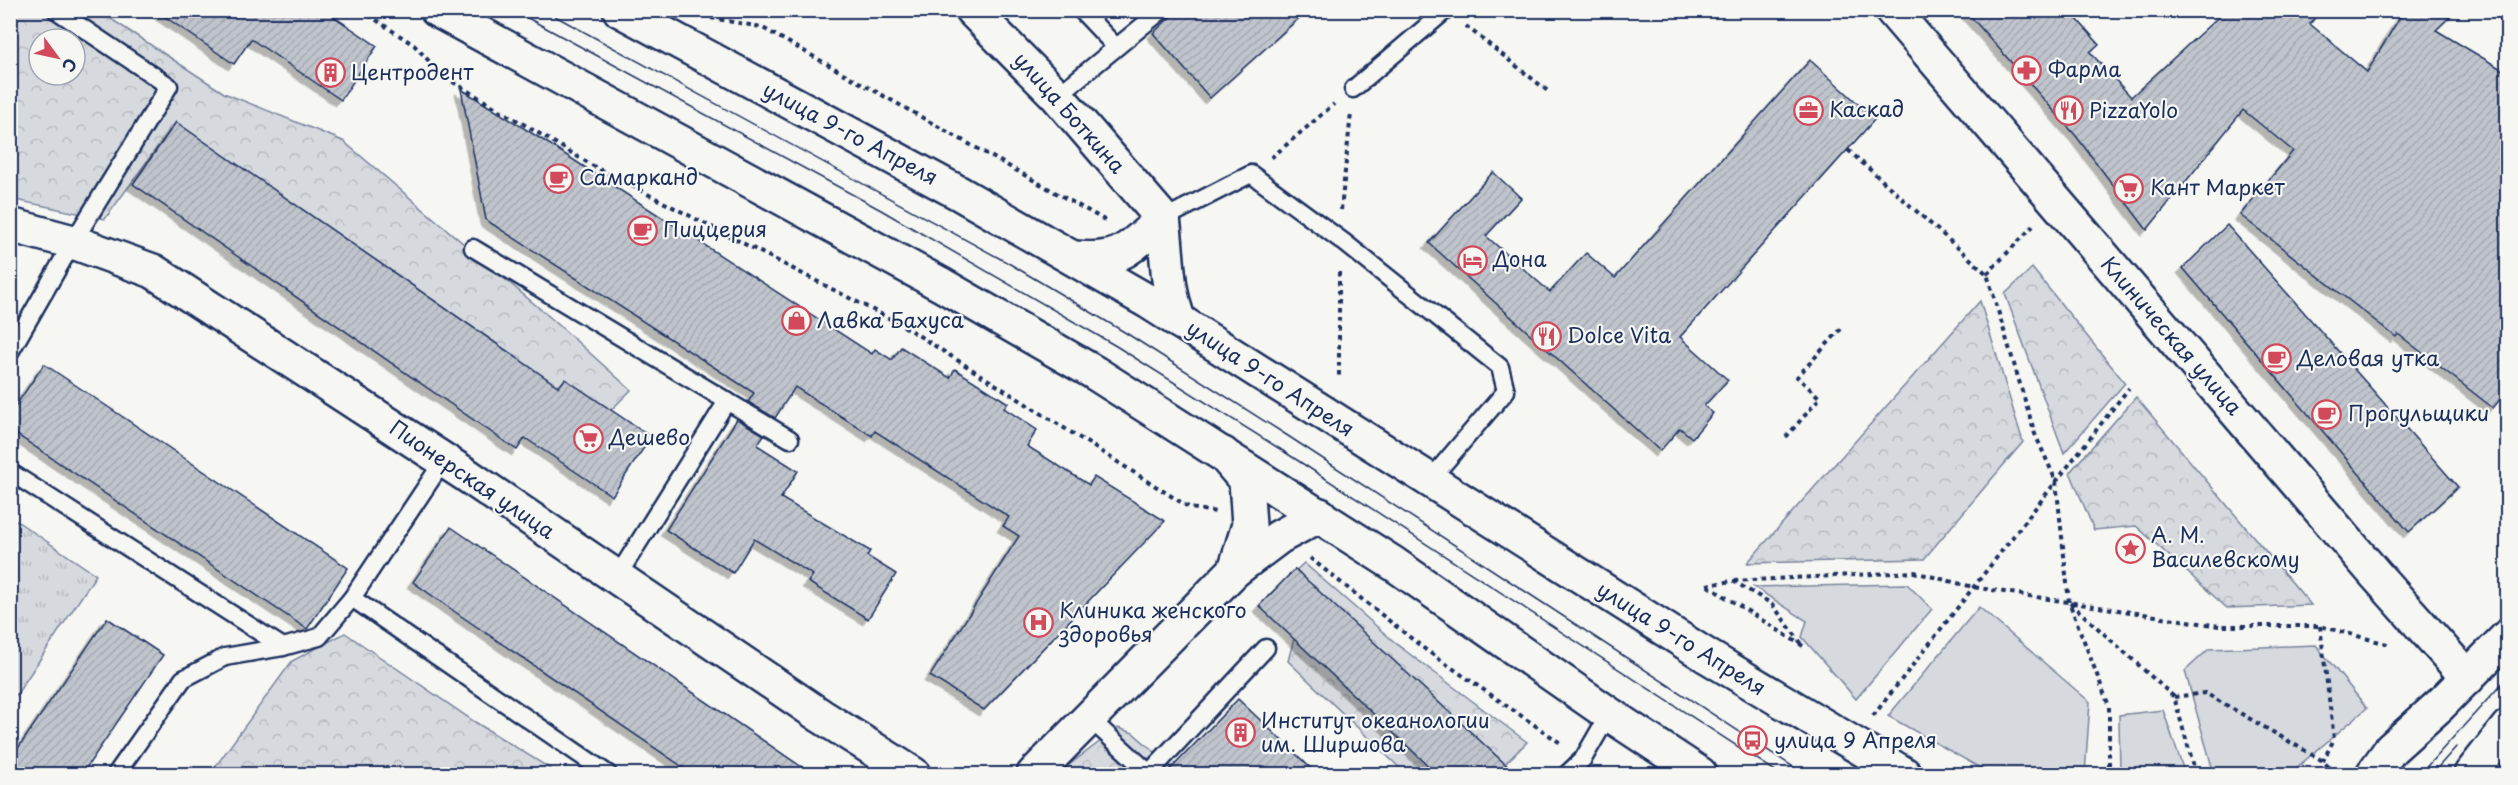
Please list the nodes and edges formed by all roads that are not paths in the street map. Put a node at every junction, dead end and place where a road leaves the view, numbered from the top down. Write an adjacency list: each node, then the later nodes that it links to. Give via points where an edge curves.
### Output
1 (56, 10): 14 (lane, via 170,87)
2 (437, 10): 21 (main road, via 942,285)
3 (620, 10): 16 (main road, улица 9-го Апреля)
4 (972, 10): 11 (main road, улица Боткина)
5 (1080, 10): 9 (lane)
6 (1162, 10): 9 (lane)
7 (1892, 10): 32 (main road, Клиническая улица)
8 (1446, 11): 10 (lane)
9 (1116, 47): 11 (lane)
10 (1353, 88)
11 (1058, 96): 12 (main road, улица Боткина)
12 (1162, 219): 16 (main road, via 1129,250 1099,260); 17 (main road, via 1168,283); 24 (lane, via 1251,174 1346,243 1500,367 1506,391)
13 (10, 225): 14 (main road, Пионерская улица)
14 (73, 242): 18 (lane); 22 (main road, Пионерская улица, via 153,271)
15 (473, 248): 19 (lane)
16 (1075, 258): 17 (main road, улица 9-го Апреля)
17 (1179, 321): 24 (main road, улица 9-го Апреля)
18 (10, 352)
19 (727, 401): 20 (lane); 27 (lane)
20 (790, 439)
21 (1222, 452): 25 (main road); 26 (main road, via 1246,481 1249,525)
22 (444, 460): 27 (main road, Пионерская улица); 28 (lane)
23 (10, 472): 30 (lane)
24 (1429, 481): 43 (main road, улица 9-го Апреля)
25 (1320, 515): 26 (main road, via 1279,537); 33 (main road)
26 (1235, 570): 34 (main road)
27 (617, 577): 39 (main road, Пионерская улица)
28 (352, 598): 30 (lane, via 318,637); 38 (lane)
29 (2508, 636): 32 (main road)
30 (283, 647): 37 (lane, via 225,657 183,679)
31 (1266, 648): 34 (lane, via 1149,773)
32 (2460, 670): 36 (main road)
33 (1609, 714): 41 (lane, via 1583,759); 42 (main road)
34 (1090, 719): 40 (main road)
35 (2508, 727): 45 (main road)
36 (2382, 762): 44 (main road)
37 (116, 774)
38 (608, 774)
39 (913, 774)
40 (1034, 774)
41 (1567, 774)
42 (1700, 774)
43 (1904, 774)
44 (2359, 774)
45 (2470, 774)

